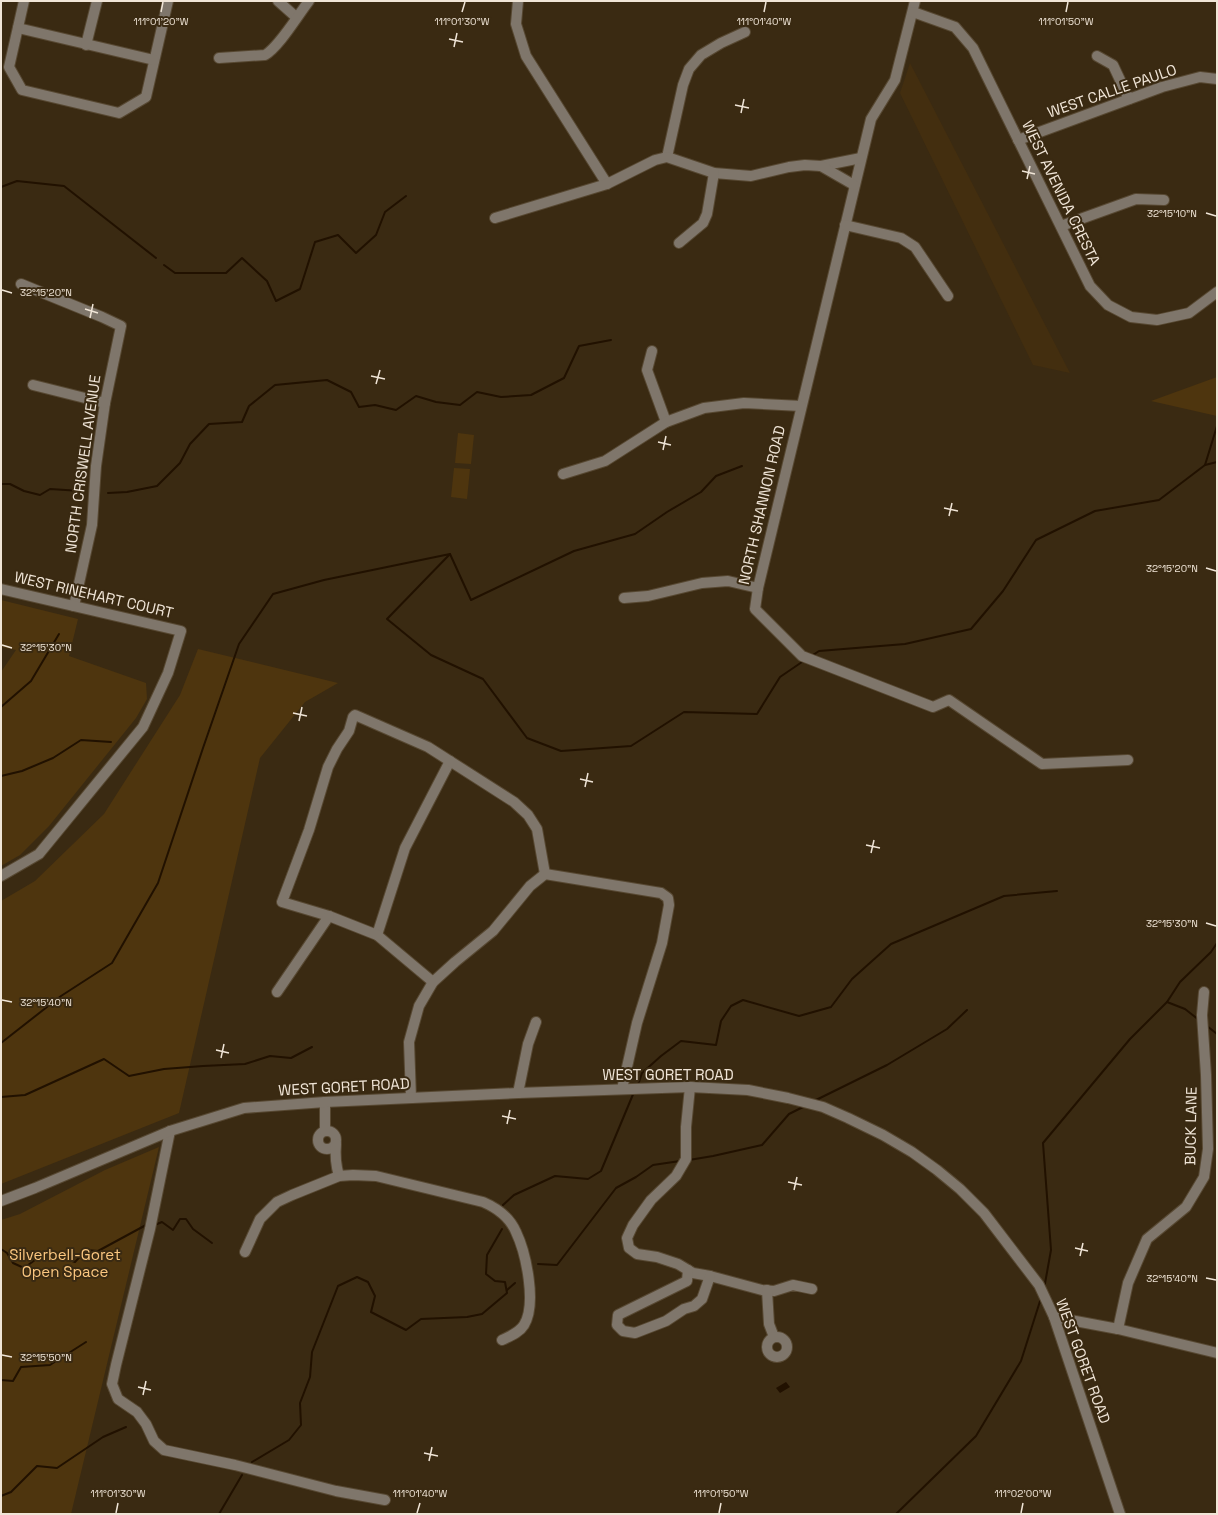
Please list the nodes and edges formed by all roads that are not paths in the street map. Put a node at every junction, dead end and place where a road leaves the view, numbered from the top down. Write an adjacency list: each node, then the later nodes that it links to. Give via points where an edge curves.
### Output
1 (24, 1): 10 (street)
2 (97, 1): 12 (street)
3 (168, 1): 15 (street)
4 (278, 1): 9 (street)
5 (309, 1): 9 (street)
6 (518, 1): 23 (street, via 516,24 526,56)
7 (915, 1): 8 (street, NORTH SHANNON ROAD)
8 (913, 12): 18 (street, WEST AVENIDA CRESTA, via 955,27 973,48); 20 (street, NORTH SHANNON ROAD, via 895,80 871,119)
9 (296, 17): 14 (street, via 284,36 269,52)
10 (18, 28): 12 (street); 15 (street, via 8,67 22,90 119,113 146,97)
11 (744, 32): 19 (street, via 701,55 689,69)
12 (86, 45): 15 (street)
13 (1097, 56): 17 (street, via 1112,65)
14 (219, 58)
15 (154, 60)
16 (1217, 78): 17 (street, WEST CALLE PAULO, via 1200,77)
17 (1129, 99): 18 (street, WEST CALLE PAULO)
18 (1018, 140): 28 (street, WEST AVENIDA CRESTA)
19 (666, 157): 22 (street); 23 (street)
20 (861, 158): 21 (street); 24 (street, NORTH SHANNON ROAD)
21 (821, 166): 22 (street, via 789,167 752,176); 24 (street)
22 (714, 173): 29 (street, via 703,223)
23 (607, 184): 26 (street)
24 (854, 185): 27 (street, NORTH SHANNON ROAD)
25 (1164, 200): 28 (street, via 1136,199)
26 (495, 218)
27 (845, 225): 32 (street, via 901,238 915,247); 36 (street, NORTH SHANNON ROAD)
28 (1061, 226): 31 (street, WEST AVENIDA CRESTA, via 1090,286 1108,306 1131,317 1157,320 1189,313)
29 (679, 243)
30 (21, 284): 35 (street, NORTH CRISWELL AVENUE, via 121,326)
31 (1217, 292)
32 (948, 296)
33 (652, 351): 37 (street, via 647,370)
34 (33, 385): 35 (street)
35 (105, 403): 42 (street, NORTH CRISWELL AVENUE, via 96,466 92,525)
36 (801, 406): 37 (street, via 744,403 704,408); 39 (street, NORTH SHANNON ROAD)
37 (666, 422): 38 (street, via 605,461)
38 (563, 474)
39 (758, 588): 41 (street, via 728,581 702,583 648,596); 43 (street, NORTH SHANNON ROAD, via 755,608 802,656 933,707 949,700 1042,764)
40 (1, 589): 42 (street, WEST RINEHART COURT)
41 (624, 598)
42 (74, 606): 46 (street, WEST RINEHART COURT, via 181,631 168,673 143,727 39,854)
43 (1128, 760)
44 (450, 761): 45 (street, via 514,802 528,815 537,829); 47 (street, via 428,747 355,715 351,720 349,731 328,767 309,830 282,902); 48 (street, via 405,848)
45 (545, 874): 49 (street, via 530,886 493,931); 54 (street, via 661,893 668,898 662,944 637,1023)
46 (1, 876)
47 (329, 916): 48 (street); 50 (street)
48 (377, 935): 49 (street)
49 (433, 982): 56 (street, via 419,1006 409,1042)
50 (277, 992)
51 (1204, 992): 71 (street, BUCK LANE, via 1202,1015 1208,1149 1204,1177 1186,1207 1147,1240 1128,1283)
52 (536, 1022): 55 (street, via 528,1044)
53 (690, 1087): 54 (street, WEST GORET ROAD); 66 (street, via 686,1159 676,1176 651,1200 633,1225 628,1238 629,1248 637,1254 657,1257); 70 (street, WEST GORET ROAD, via 748,1090 823,1107 883,1135 912,1152 960,1189 984,1213 1038,1285)
54 (622, 1089): 55 (street, WEST GORET ROAD)
55 (518, 1093): 56 (street, WEST GORET ROAD)
56 (411, 1098): 57 (street, WEST GORET ROAD)
57 (325, 1102): 58 (street, WEST GORET ROAD, via 244,1108); 59 (street)
58 (170, 1131): 64 (street, WEST GORET ROAD); 75 (street, via 150,1229 112,1384 118,1399 137,1412 154,1441 164,1450 336,1491)
59 (325, 1131): 60 (street, via 330,1131 334,1135); 61 (street, via 320,1134 318,1142)
60 (336, 1144): 61 (street, via 331,1149); 62 (street)
61 (324, 1149): 62 (street, via 329,1159)
62 (336, 1164): 63 (street)
63 (339, 1176): 65 (street, via 277,1202 260,1220); 73 (street, via 376,1176 483,1202 496,1208 508,1220 516,1232 531,1296 524,1325 515,1334)
64 (1, 1201)
65 (245, 1252)
66 (688, 1270): 67 (street); 67 (street, via 687,1282 618,1315 617,1325 623,1331 635,1333 666,1321 702,1299)
67 (710, 1276): 69 (street)
68 (812, 1289): 69 (street, via 793,1285 774,1291)
69 (767, 1290): 72 (street, via 769,1324)
70 (1054, 1317): 71 (street); 76 (street, WEST GORET ROAD)
71 (1118, 1329): 74 (street)
72 (774, 1337)
73 (502, 1340)
74 (1217, 1353)
75 (385, 1500)
76 (1120, 1514)

